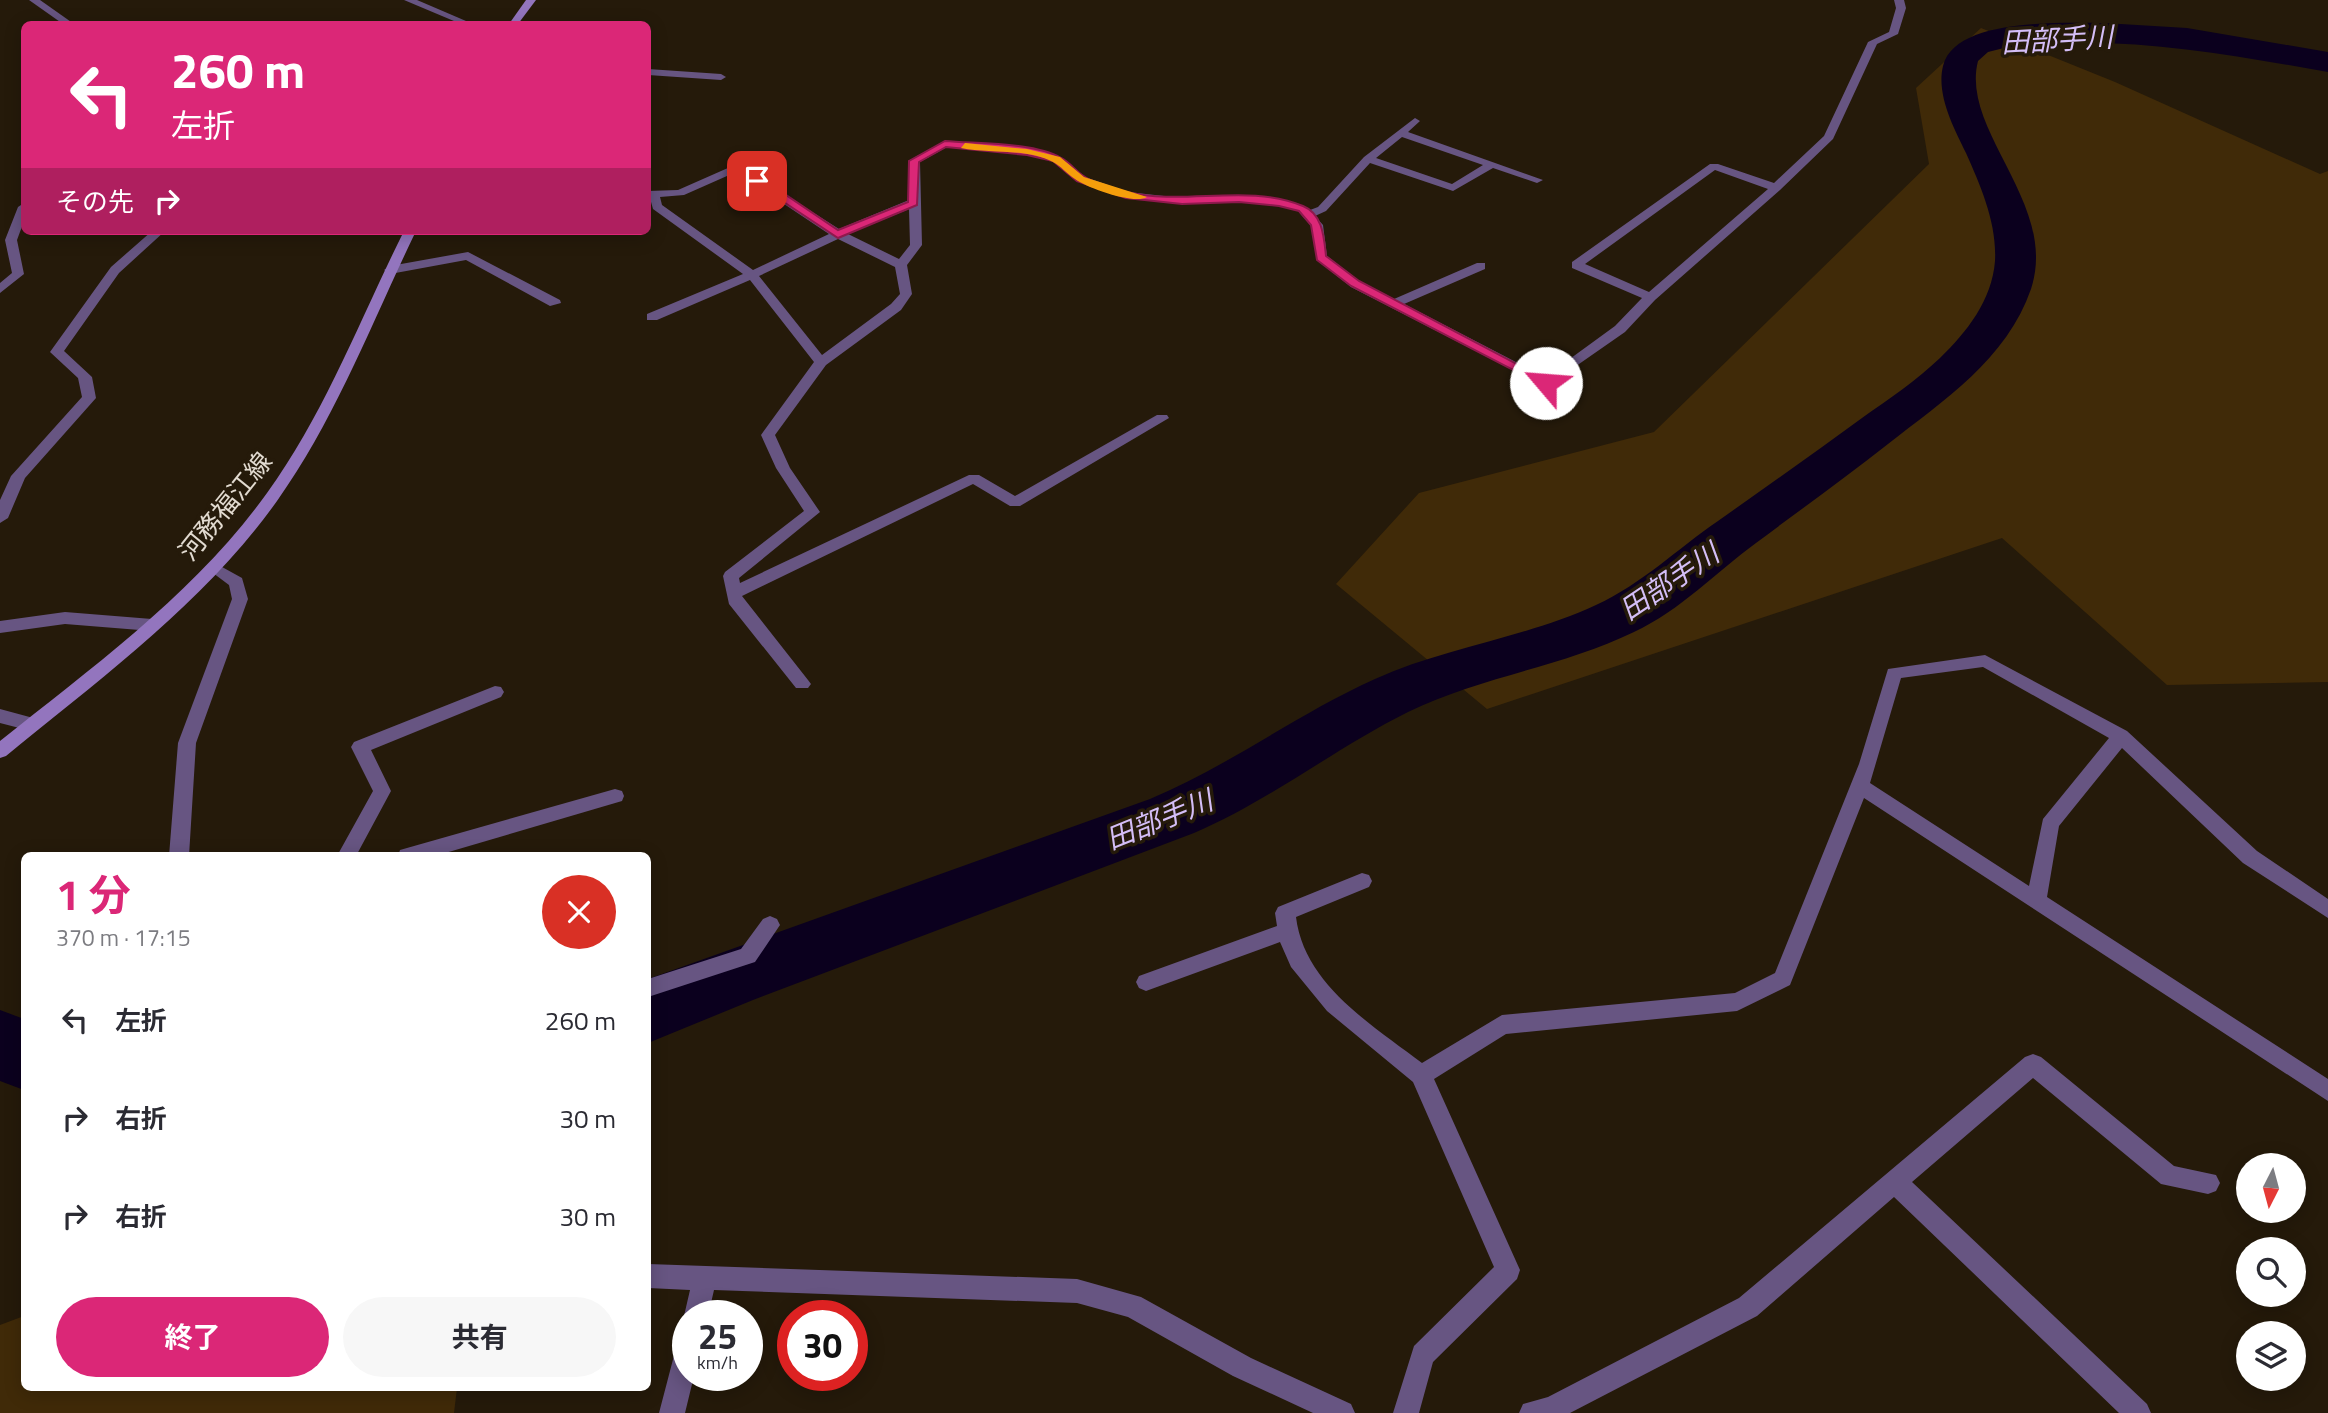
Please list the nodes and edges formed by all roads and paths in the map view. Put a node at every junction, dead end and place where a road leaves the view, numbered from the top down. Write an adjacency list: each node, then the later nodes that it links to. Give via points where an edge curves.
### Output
1 (34, 0): 5 (street)
2 (409, 0): 6 (street)
3 (531, 0): 7 (main road)
4 (1899, 0): 15 (street, via 1893,34 1873,42 1829,137)
5 (65, 21)
6 (461, 21)
7 (515, 21)
8 (651, 72): 9 (street)
9 (721, 77)
10 (1415, 121): 11 (street)
11 (1401, 132): 12 (street); 13 (street)
12 (1368, 159): 13 (street, via 1454,188); 20 (street, via 1322,209)
13 (1492, 164): 14 (street)
14 (1537, 180)
15 (1776, 188): 29 (street); 29 (street, via 1714,166 1576,265)
16 (651, 194): 21 (street, via 680,193 737,167)
17 (651, 196): 27 (street, via 657,207)
18 (913, 203): 20 (street, via 914,161 945,144 1057,159 1081,179 1126,195 1280,202); 21 (street); 24 (street, via 916,245)
19 (21, 215): 28 (street, via 11,240 18,274)
20 (1308, 215): 31 (street, via 1317,225 1321,257 1355,284)
21 (838, 234): 24 (street); 27 (street)
22 (154, 235): 35 (street, via 115,270 57,352 85,377 89,398 18,476)
23 (408, 235): 26 (main road, 河務福江線)
24 (901, 265): 33 (street, via 906,294 896,307)
25 (1481, 266): 31 (street)
26 (390, 270): 30 (street, via 468,256); 36 (main road, 河務福江線, via 309,439 273,497)
27 (752, 275): 32 (street); 33 (street)
28 (0, 289)
29 (1650, 297): 31 (street, via 1620,329 1546,383)
30 (555, 303)
31 (1394, 304)
32 (652, 317)
33 (821, 362): 37 (street, via 768,435 812,512 731,576)
34 (1162, 418): 37 (street, via 1015,503 974,478)
35 (0, 518)
36 (213, 567): 38 (main road, 河務福江線); 48 (street, via 236,582 240,599 187,743)
37 (734, 593): 40 (street)
38 (152, 625): 39 (street, via 65,618); 43 (main road, 河務福江線)
39 (0, 627)
40 (802, 684)
41 (495, 692): 49 (street, via 360,747 382,791)
42 (0, 716): 43 (street)
43 (31, 724): 45 (main road, 河務福江線)
44 (2121, 736): 46 (street, via 1985,661 1894,673); 52 (street, via 2050,824); 53 (street, via 2250,858)
45 (7, 745)
46 (1859, 786): 52 (street); 58 (street, via 1783,979 1737,1002 1503,1025)
47 (615, 796): 50 (street)
48 (179, 852)
49 (348, 852)
50 (421, 852)
51 (1362, 881): 55 (street, via 1285,913)
52 (2036, 901): 59 (street)
53 (2328, 910)
54 (770, 925): 57 (street, via 748,956)
55 (1284, 932): 56 (street); 58 (street, via 1320,994)
56 (1146, 982)
57 (651, 987)
58 (1421, 1075): 68 (street, via 1508,1270 1423,1355)
59 (2328, 1091)
60 (1895, 1182): 61 (street, via 2034,1064 2169,1176); 69 (street, via 1748,1307 1551,1409); 70 (street)
61 (2208, 1183)
62 (651, 1276): 63 (street)
63 (705, 1279): 64 (street); 67 (street, via 1077,1291 1132,1306 1242,1367)
64 (700, 1300)
65 (677, 1391): 66 (street)
66 (672, 1413)
67 (1342, 1413)
68 (1406, 1413)
69 (1532, 1413)
70 (2138, 1413)

